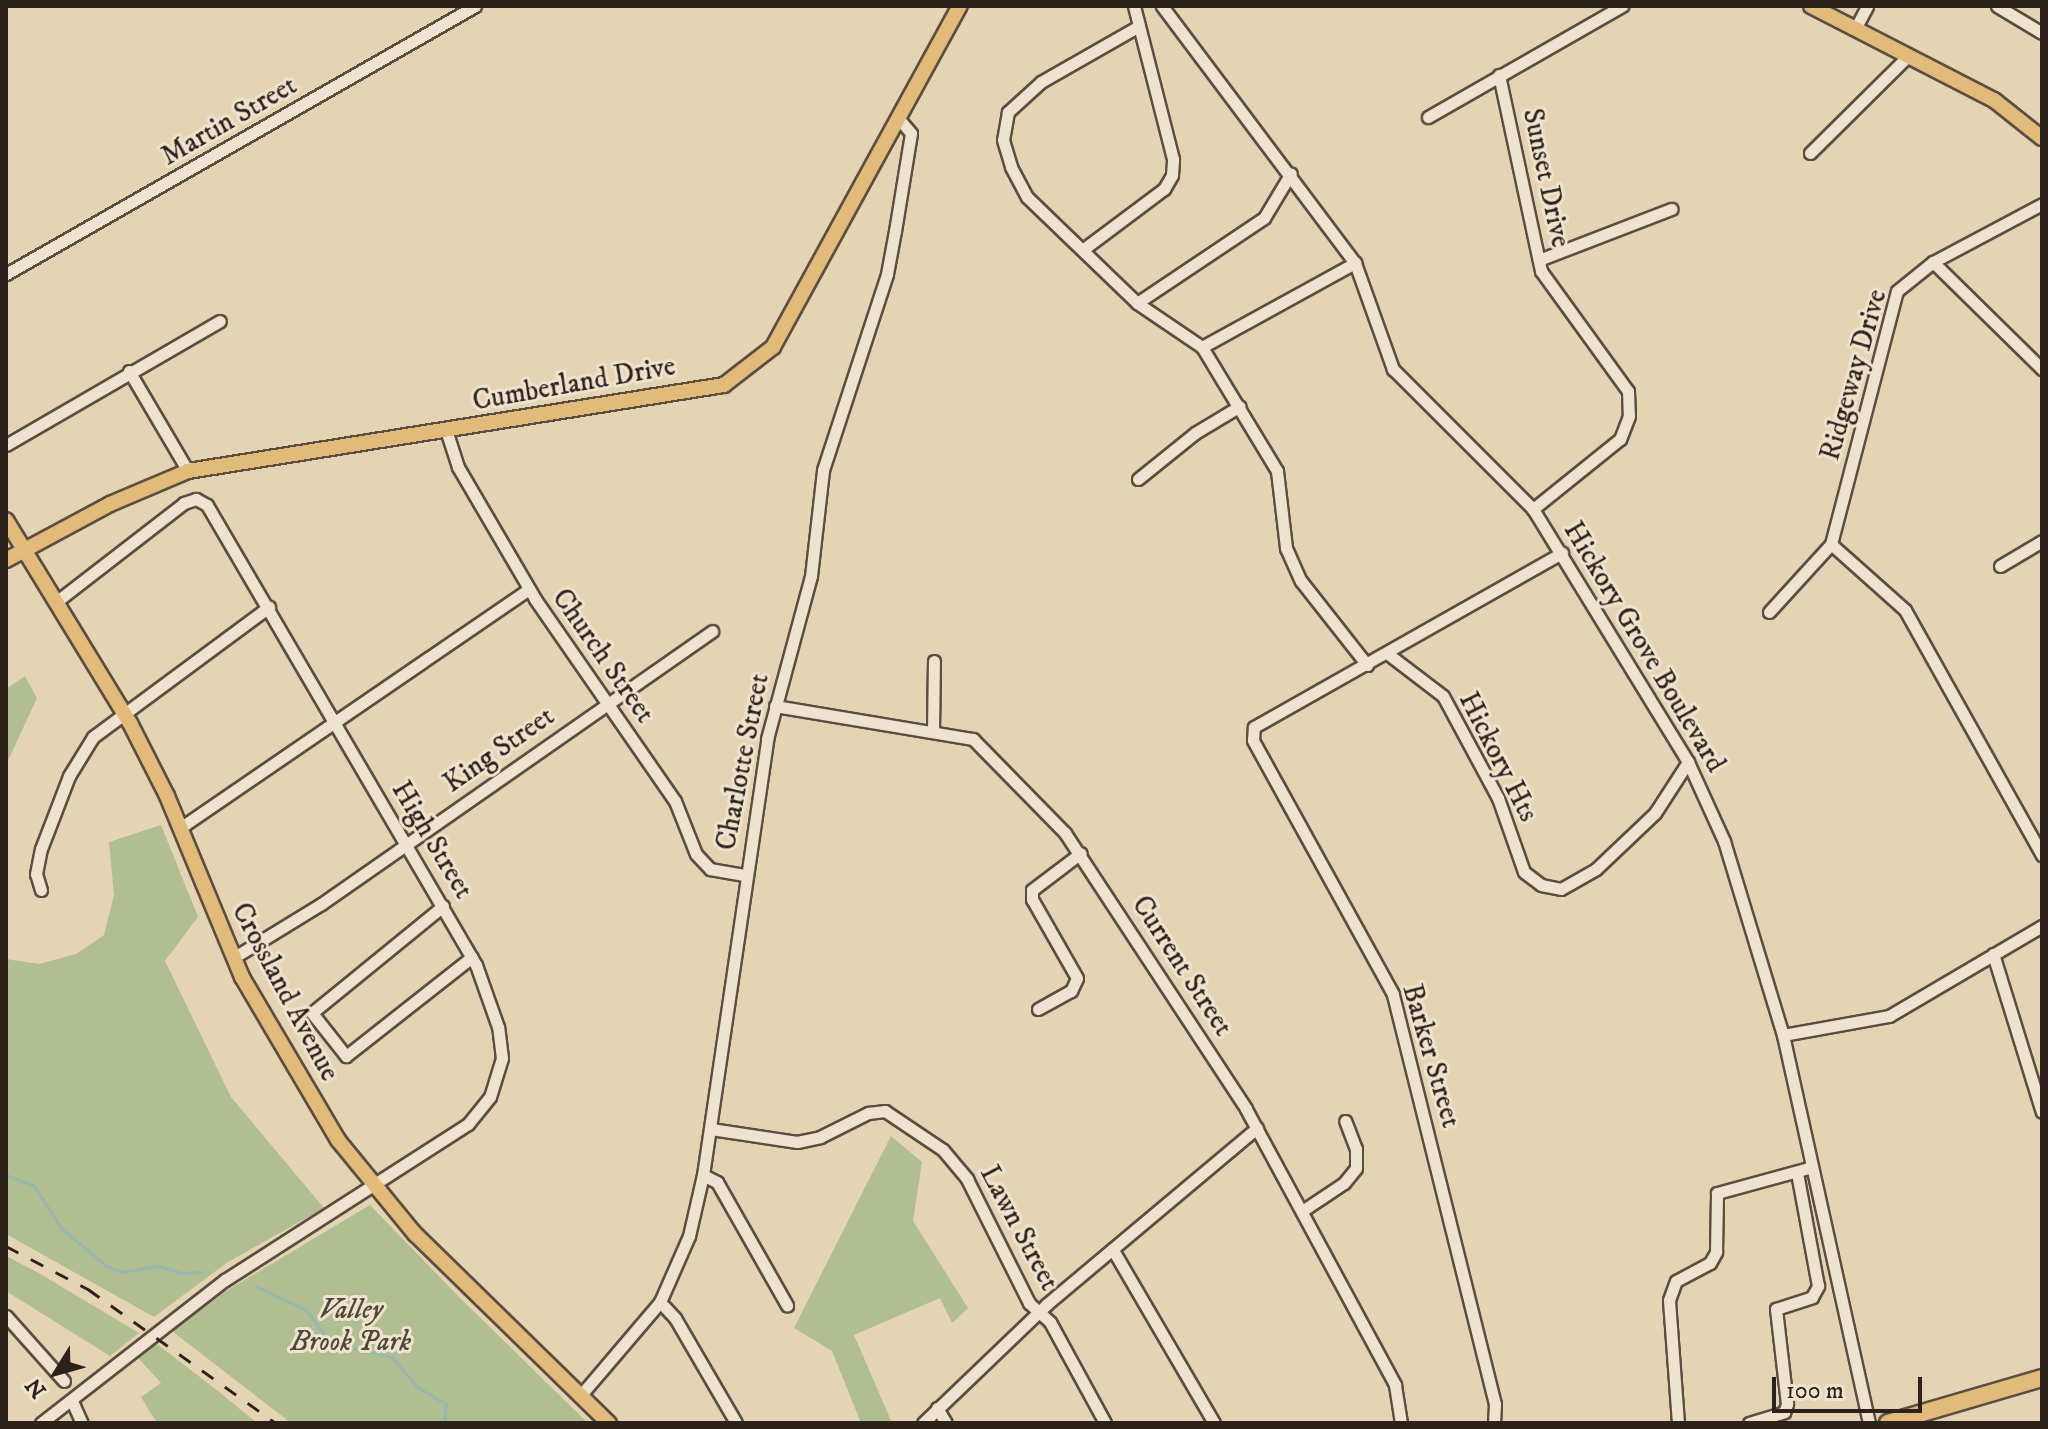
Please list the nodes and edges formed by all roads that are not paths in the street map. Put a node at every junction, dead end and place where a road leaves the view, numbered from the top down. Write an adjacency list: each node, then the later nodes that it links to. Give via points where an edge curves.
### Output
1 (475, 6): 25 (street, Martin Street)
2 (960, 6): 15 (main road, Cumberland Drive)
3 (1134, 6): 9 (street)
4 (1162, 6): 18 (street, Hickory Grove Boulevard)
5 (1622, 6): 13 (street)
6 (1811, 6): 10 (main road)
7 (1867, 6): 10 (street)
8 (2005, 8): 11 (street)
9 (1139, 26): 21 (street, via 1173,159 1172,175 1164,189); 21 (street, via 1041,82 1008,112 1003,140 1019,186)
10 (1855, 29): 12 (main road)
11 (2042, 33)
12 (1908, 56): 16 (main road, via 1994,100); 17 (street)
13 (1499, 75): 14 (street); 22 (street, Sunset Drive)
14 (1428, 117)
15 (899, 119): 32 (main road, Cumberland Drive, via 773,347 724,385); 53 (street, Charlotte Street, via 911,133 887,274 837,413 814,548)
16 (2042, 138)
17 (1810, 153)
18 (1291, 173): 24 (street, Hickory Grove Boulevard); 26 (street, via 1264,218)
19 (2042, 204): 23 (street, Ridgeway Drive)
20 (1671, 209): 22 (street)
21 (1085, 248): 26 (street)
22 (1539, 260): 36 (street, Sunset Drive, via 1541,271 1628,391 1629,416 1620,439)
23 (1933, 262): 29 (street); 39 (street, Ridgeway Drive, via 1897,291)
24 (1355, 263): 28 (street); 36 (street, Hickory Grove Boulevard, via 1393,369)
25 (6, 274)
26 (1137, 303): 28 (street)
27 (220, 321): 30 (street)
28 (1202, 347): 31 (street)
29 (2042, 369)
30 (129, 371): 33 (street); 34 (street)
31 (1240, 406): 35 (street, via 1195,433); 51 (street, via 1277,471 1286,548 1301,581)
32 (447, 433): 34 (main road, Cumberland Drive); 44 (street, Church Street, via 458,467)
33 (6, 445)
34 (188, 471): 40 (main road, Cumberland Drive, via 110,504)
35 (1138, 479)
36 (1533, 509): 41 (street, Hickory Grove Boulevard)
37 (6, 520): 40 (main road, Crossland Avenue)
38 (2042, 541): 43 (street)
39 (1831, 544): 47 (street, Ridgeway Drive); 61 (street, via 1905,610)
40 (24, 550): 42 (main road, Cumberland Drive); 45 (main road, Crossland Avenue)
41 (1562, 553): 49 (street); 57 (street, Hickory Grove Boulevard)
42 (6, 560)
43 (2000, 566)
44 (529, 589): 52 (street, Church Street); 55 (street)
45 (57, 601): 46 (street, High Street, via 196,499 213,511); 54 (main road, Crossland Avenue)
46 (269, 607): 54 (street); 55 (street, High Street)
47 (1769, 612)
48 (712, 631): 52 (street, King Street)
49 (1388, 654): 51 (street); 57 (street, Hickory Hts, via 1443,696 1498,798 1524,872 1541,885 1561,889 1596,869 1655,813)
50 (934, 661): 56 (street)
51 (1367, 665): 99 (street, Barker Street, via 1254,727 1253,740 1393,994 1495,1404)
52 (607, 704): 59 (street, King Street); 62 (street, Church Street, via 675,801 703,864)
53 (775, 706): 56 (street, Current Street); 62 (street, Charlotte Street)
54 (122, 711): 58 (main road, Crossland Avenue); 63 (street, via 93,737 65,784 37,864)
55 (337, 725): 58 (street); 59 (street, High Street)
56 (933, 731): 60 (street, Current Street, via 979,743)
57 (1688, 762): 70 (street, Hickory Grove Boulevard, via 1724,841)
58 (180, 828): 68 (main road, Crossland Avenue)
59 (406, 845): 64 (street, High Street); 68 (street, King Street)
60 (1081, 853): 69 (street, via 1032,890 1077,978 1071,991); 73 (street, Current Street)
61 (2042, 855)
62 (745, 875): 74 (street, Charlotte Street)
63 (41, 890)
64 (443, 906): 67 (street, High Street); 67 (street, via 312,1013 346,1056)
65 (2042, 926): 66 (street)
66 (1993, 954): 70 (street, via 1889,1016); 71 (street)
67 (472, 957): 78 (street, High Street, via 501,1043 496,1085 468,1124)
68 (233, 958): 78 (main road, Crossland Avenue, via 312,1101)
69 (1038, 1009)
70 (1783, 1035): 75 (street, Hickory Grove Boulevard)
71 (2042, 1112)
72 (1345, 1121): 79 (street, via 1356,1149 1356,1168 1344,1183)
73 (1257, 1128): 79 (street, Current Street); 80 (street)
74 (711, 1129): 77 (street, Charlotte Street); 83 (street, Lawn Street, via 797,1142 820,1137 868,1113 896,1116 961,1168 1029,1303)
75 (1812, 1167): 76 (street); 102 (street, Hickory Grove Boulevard)
76 (1797, 1173): 100 (street, via 1717,1193 1716,1252 1710,1263 1676,1281 1669,1300); 101 (street, via 1818,1286 1812,1297 1776,1309 1787,1404 1784,1412)
77 (703, 1175): 81 (street, Charlotte Street, via 682,1257); 82 (street, via 717,1182)
78 (375, 1188): 87 (main road, Crossland Avenue, via 449,1269); 88 (street, High Street, via 225,1280)
79 (1302, 1211): 98 (street, Current Street, via 1395,1385)
80 (1113, 1250): 83 (street); 97 (street)
81 (660, 1302): 87 (street, Charlotte Street); 93 (street, via 675,1318)
82 (787, 1305)
83 (1040, 1313): 89 (street); 96 (street, Lawn Street, via 1050,1322)
84 (6, 1316): 86 (street)
85 (2042, 1378): 103 (highway)
86 (64, 1381)
87 (580, 1396): 92 (main road, Crossland Avenue)
88 (72, 1401): 90 (street, High Street); 91 (street)
89 (937, 1408): 94 (street); 95 (street)
90 (41, 1423)
91 (82, 1423)
92 (609, 1423)
93 (736, 1423)
94 (923, 1423)
95 (946, 1423)
96 (1105, 1423)
97 (1214, 1423)
98 (1401, 1423)
99 (1494, 1423)
100 (1678, 1423)
101 (1749, 1423)
102 (1869, 1423)
103 (1888, 1423)

